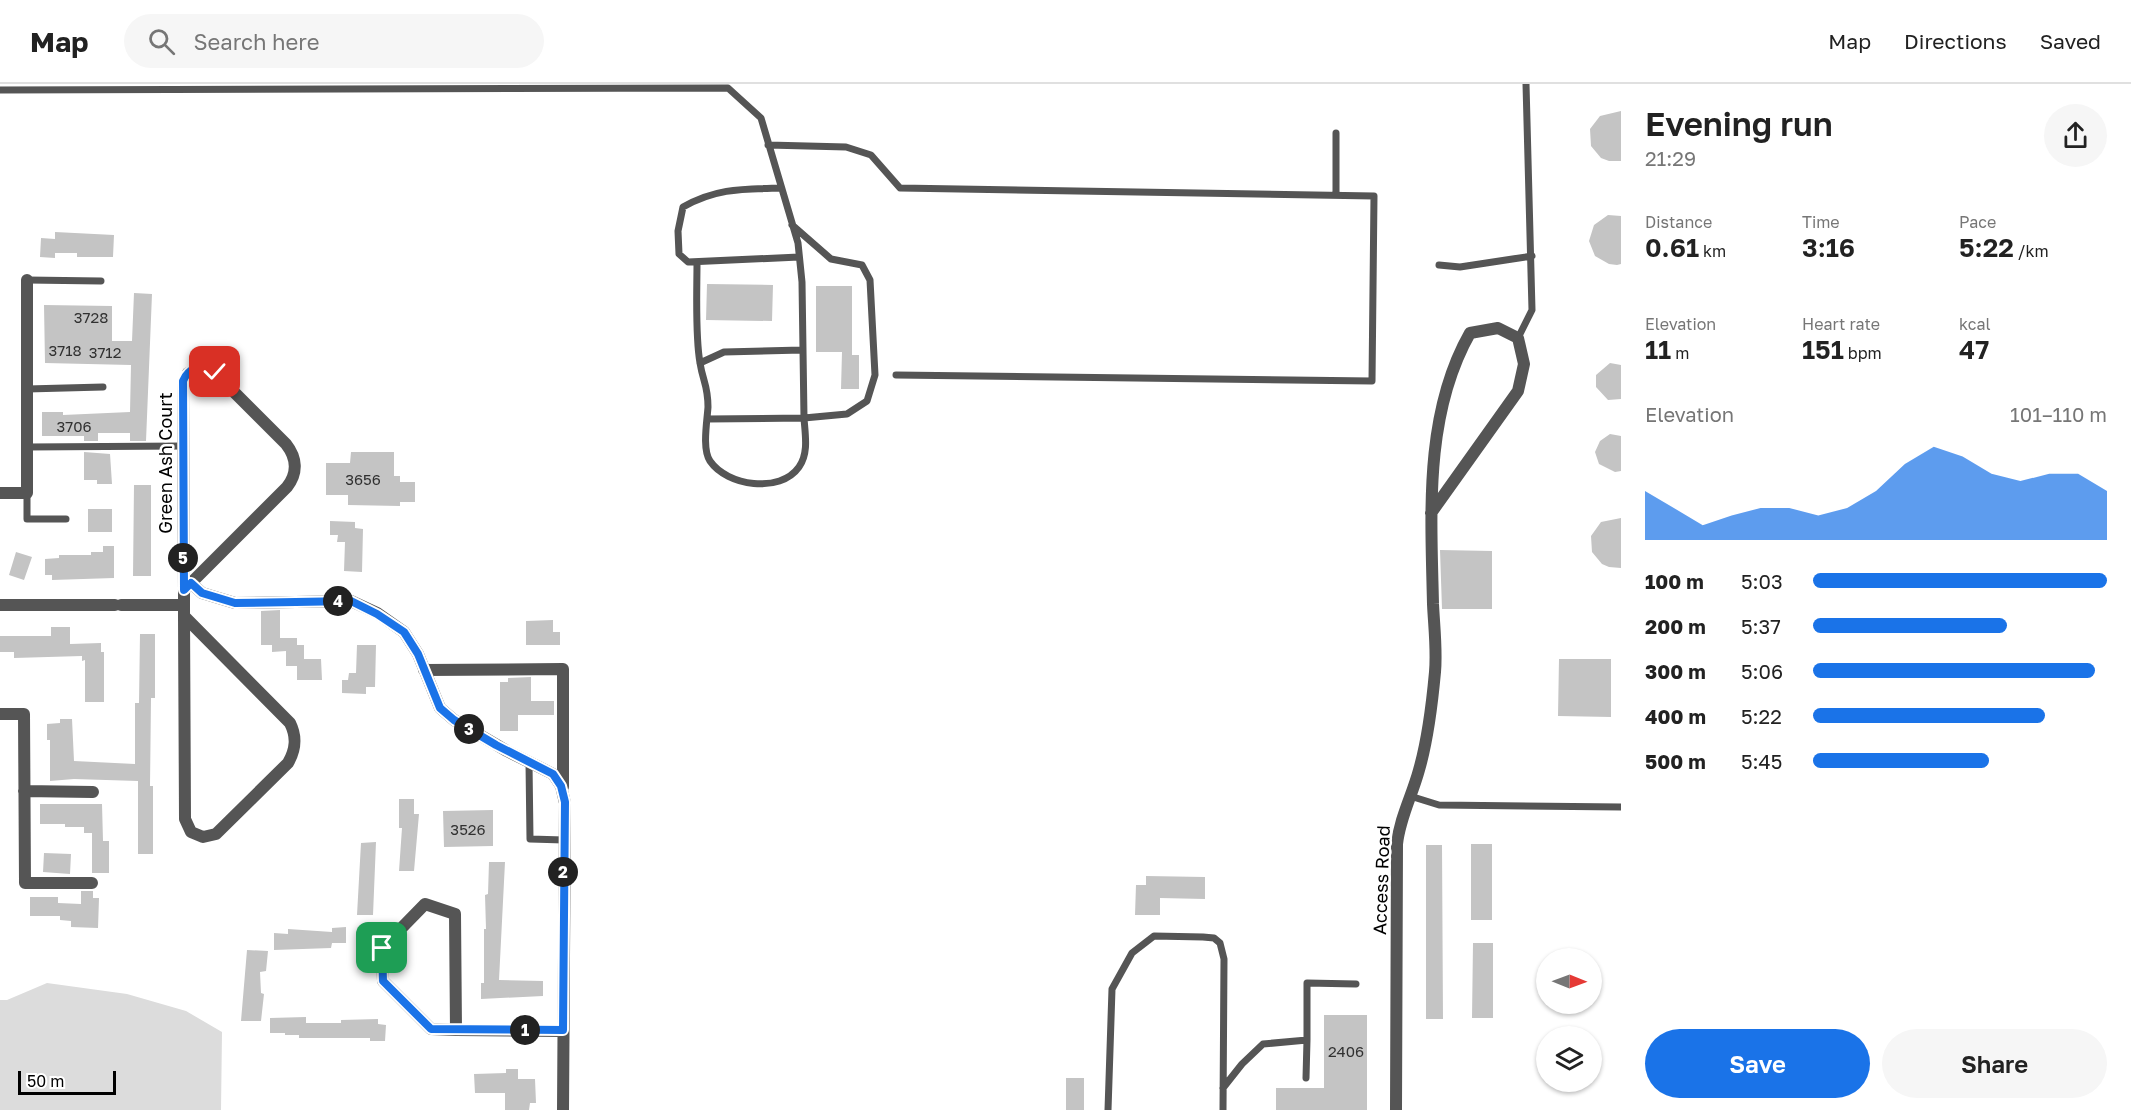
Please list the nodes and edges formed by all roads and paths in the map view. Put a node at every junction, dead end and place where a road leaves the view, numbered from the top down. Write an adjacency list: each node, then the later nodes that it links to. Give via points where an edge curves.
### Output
1 (1526, 84): 8 (lane)
2 (0, 90): 4 (lane, via 728,88 761,118)
3 (1336, 133): 6 (lane)
4 (768, 145): 5 (lane); 6 (lane, via 846,147 871,155 900,188)
5 (781, 188): 7 (lane); 10 (lane, via 704,195 683,207 679,254 687,262)
6 (1336, 195): 17 (lane, via 1374,196 1372,381)
7 (792, 225): 9 (lane); 20 (lane, via 831,259 862,265 870,280 875,375 867,400 848,414)
8 (1532, 256): 11 (lane, via 1460,267); 14 (lane, via 1532,310)
9 (799, 257): 10 (lane); 15 (lane)
10 (697, 262): 16 (lane)
11 (1439, 265)
12 (27, 280): 13 (lane); 19 (street)
13 (101, 281)
14 (1518, 338): 26 (street, via 1524,364 1518,391); 26 (street, Access Road, via 1498,328 1470,333 1456,357 1437,427)
15 (802, 350): 16 (lane, via 724,352); 20 (lane)
16 (700, 363): 21 (lane, via 708,386)
17 (896, 375)
18 (103, 387): 19 (lane)
19 (27, 389): 23 (street)
20 (804, 418): 21 (lane); 21 (lane, via 806,448 799,468 780,482 755,483 725,476 709,460)
21 (707, 419)
22 (183, 446): 23 (lane); 28 (street, Green Ash Court); 28 (street, Green Ash Court, via 184,378 191,370 207,368 286,444 296,468 287,487)
23 (27, 447): 25 (street)
24 (0, 494): 25 (street)
25 (27, 494): 27 (lane, via 27,519)
26 (1431, 513): 37 (street, Access Road, via 1435,670 1426,742)
27 (66, 519)
28 (187, 587): 30 (street, Green Ash Court); 31 (street, via 235,603 351,601 404,632)
29 (0, 605): 30 (street, via 118,605)
30 (184, 610): 30 (street, Green Ash Court, via 290,723 295,740 288,763 216,834 207,837 194,834 184,819)
31 (424, 670): 33 (street, via 440,708); 36 (street, via 563,669)
32 (0, 714): 34 (street, via 24,714)
33 (529, 763): 36 (street, via 553,774); 39 (lane, via 530,839)
34 (24, 791): 35 (street); 40 (street, via 25,883)
35 (93, 792)
36 (563, 793): 39 (street)
37 (1410, 796): 38 (lane, via 1439,805); 50 (street, Access Road, via 1400,820 1397,844)
38 (1621, 807)
39 (564, 840): 43 (street)
40 (92, 883)
41 (1356, 984): 44 (lane, via 1307,983)
42 (456, 1030): 42 (street, via 455,914 425,904 382,948 383,981 431,1029); 43 (street)
43 (563, 1030): 47 (street)
44 (1306, 1040): 45 (lane); 46 (lane, via 1263,1044)
45 (1306, 1078)
46 (1223, 1088): 48 (lane, via 1224,959 1220,943 1214,938 1154,936 1132,953 1112,989); 49 (lane)
47 (563, 1110)
48 (1108, 1110)
49 (1223, 1110)
50 (1396, 1110)

